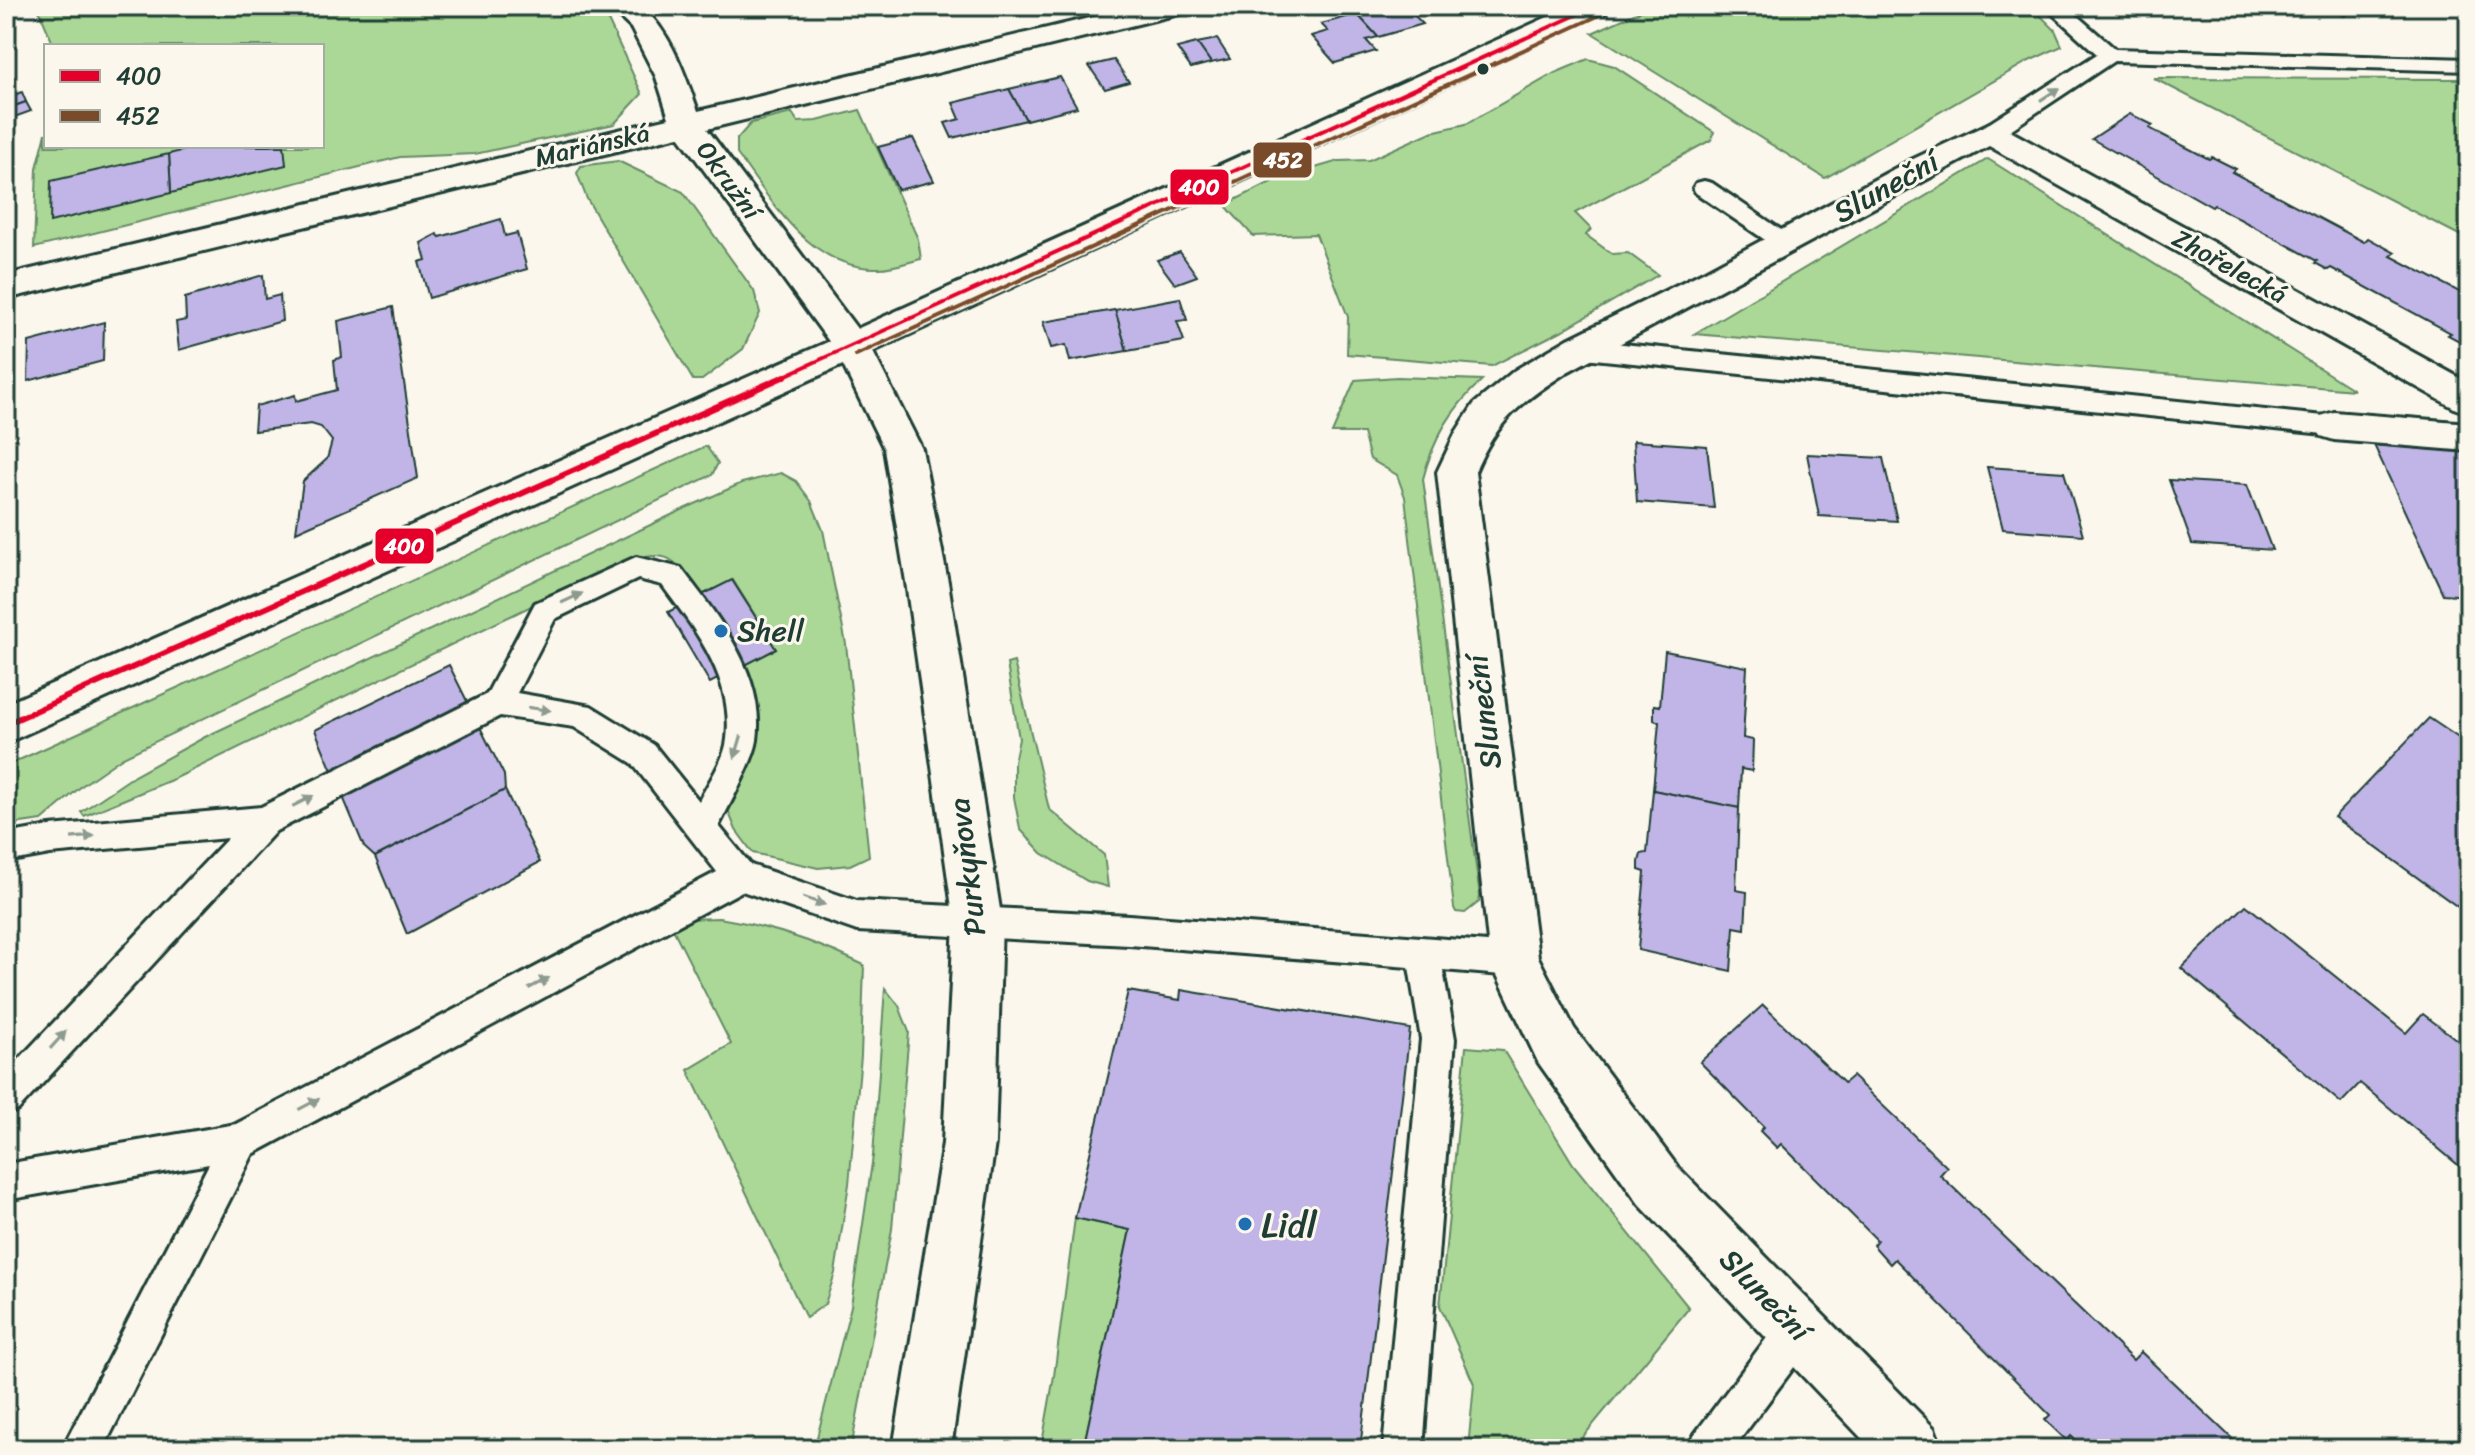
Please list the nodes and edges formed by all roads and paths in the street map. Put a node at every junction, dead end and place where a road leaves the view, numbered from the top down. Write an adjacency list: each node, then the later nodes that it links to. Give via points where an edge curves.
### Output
1 (623, 6): 7 (street, Okružní, via 644,24)
2 (1177, 6): 7 (street, Mariánská)
3 (1596, 6): 12 (street)
4 (2054, 6): 5 (lane)
5 (2110, 55): 6 (lane); 8 (lane, one-way to 5)
6 (2469, 65)
7 (687, 124): 11 (street, Mariánská); 12 (street, Okružní)
8 (1990, 133): 10 (street, Sluneční); 14 (street, Zhořelecká)
9 (1704, 188): 10 (lane)
10 (1785, 243): 13 (street, Sluneční)
11 (6, 287)
12 (852, 346): 18 (street); 23 (street, Purkyňova, via 903,449)
13 (1584, 349): 15 (lane); 25 (street, Sluneční, via 1503,398 1473,430 1456,472)
14 (2469, 400)
15 (2334, 426): 16 (street)
16 (2469, 437)
17 (497, 703): 19 (lane, one-way to 17); 20 (lane, one-way to 20, via 580,715 643,754); 20 (lane, one-way to 20, via 545,611 636,568 671,576 734,671 741,698 742,742)
18 (6, 724)
19 (265, 821): 21 (lane, one-way to 19); 26 (lane, one-way to 19)
20 (702, 829): 22 (lane)
21 (6, 848)
22 (740, 876): 23 (lane, one-way to 23, via 857,916); 27 (lane, one-way to 22)
23 (978, 922): 24 (lane); 31 (street, Purkyňova, via 969,1143)
24 (1423, 952): 25 (lane); 32 (lane, via 1438,1039)
25 (1514, 960): 29 (street, Sluneční, via 1556,1045 1658,1185)
26 (6, 1098)
27 (240, 1141): 28 (lane); 30 (lane)
28 (6, 1182)
29 (1798, 1329): 33 (lane); 34 (street, Sluneční)
30 (82, 1449)
31 (922, 1449)
32 (1403, 1449)
33 (1708, 1449)
34 (1913, 1449)

